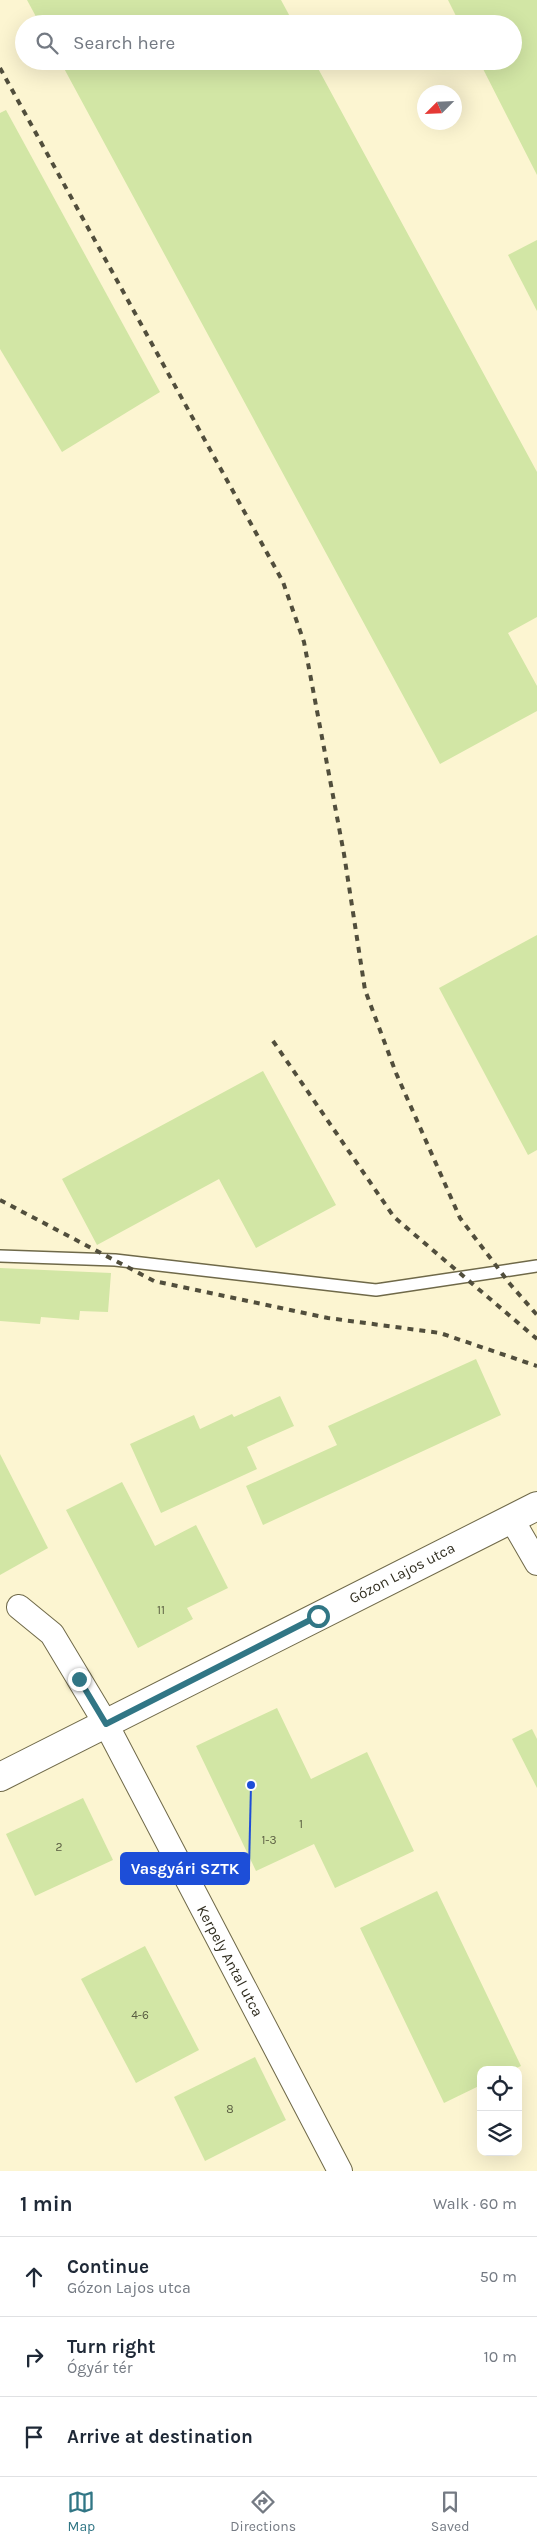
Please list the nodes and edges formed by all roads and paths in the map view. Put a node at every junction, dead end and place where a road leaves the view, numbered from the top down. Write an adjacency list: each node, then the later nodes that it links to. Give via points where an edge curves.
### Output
1 (0, 1256): 2 (lane, via 115,1260 376,1290)
2 (537, 1266)
3 (537, 1506): 4 (street, Gózon Lajos utca)
4 (512, 1518): 5 (street); 7 (street, Gózon Lajos utca)
5 (537, 1563)
6 (19, 1607): 7 (street, Kerpely Antal utca, via 52,1634)
7 (106, 1724): 8 (street, Gózon Lajos utca); 9 (street, Kerpely Antal utca)
8 (0, 1777)
9 (340, 2171)

